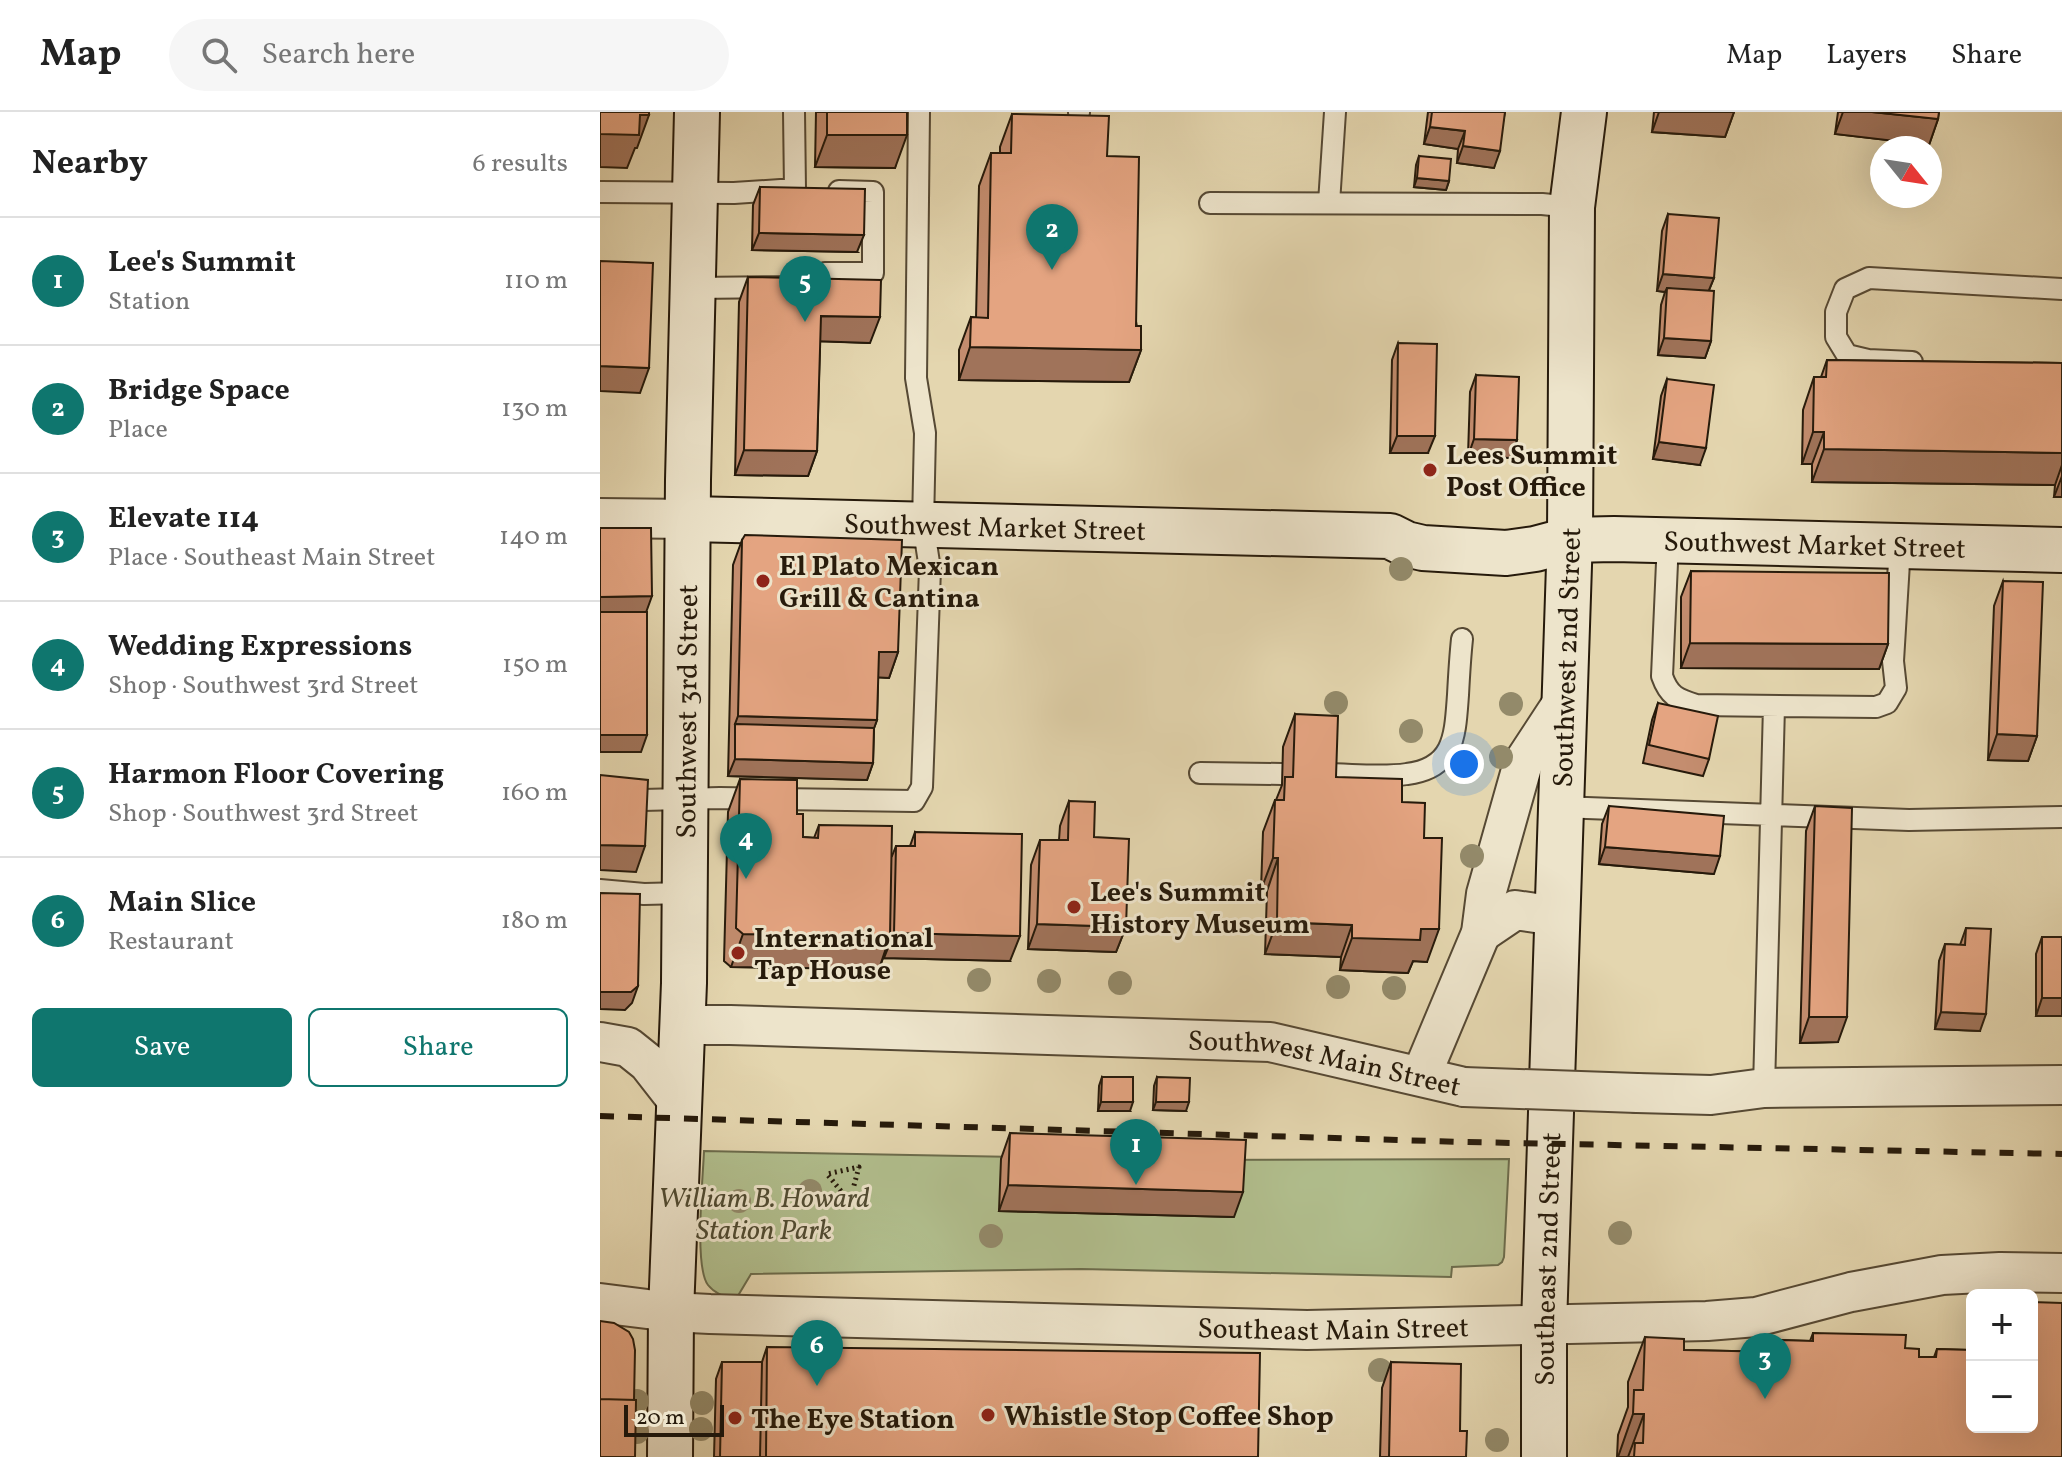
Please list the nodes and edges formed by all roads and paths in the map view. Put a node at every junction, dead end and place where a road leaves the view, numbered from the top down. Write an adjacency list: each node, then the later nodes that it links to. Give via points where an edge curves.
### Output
1 (697, 112): 8 (street, Southwest 3rd Street)
2 (794, 112): 6 (lane)
3 (919, 112): 17 (lane, via 916,378 925,433)
4 (1335, 112): 10 (lane)
5 (1584, 112): 11 (street, Southwest 2nd Street)
6 (811, 189): 8 (lane); 12 (lane, via 873,192 873,273 825,273 796,287)
7 (600, 192): 8 (lane)
8 (694, 193): 12 (street, Southwest 3rd Street)
9 (1210, 203): 10 (lane)
10 (1329, 203): 11 (lane)
11 (1572, 207): 18 (street, Southwest 2nd Street)
12 (692, 288): 16 (street, Southwest 3rd Street)
13 (2062, 289): 14 (lane, via 1869,278 1845,289 1836,312 1836,337 1847,355)
14 (1927, 362)
15 (600, 518): 16 (street, Southwest Market Street)
16 (689, 519): 17 (street, Southwest Market Street); 29 (street, Southwest 3rd Street)
17 (923, 524): 18 (street, Southwest Market Street, via 1390,536 1423,548 1506,553); 29 (lane, via 930,569 922,787 914,801)
18 (1569, 540): 19 (street, Southwest Market Street); 23 (street, Southwest 2nd Street)
19 (1668, 540): 20 (street, Southwest Market Street); 24 (lane, via 1662,676 1666,687 1677,699 1696,705)
20 (1900, 546): 21 (street, Southwest Market Street); 24 (lane, via 1896,688 1887,703)
21 (2062, 550)
22 (1462, 639): 27 (lane, via 1455,732 1442,759 1432,768 1405,775)
23 (1563, 702): 30 (street, Southwest 2nd Street); 36 (street, via 1523,763 1486,894)
24 (1774, 706): 31 (lane)
25 (1200, 773): 26 (lane)
26 (1282, 774)
27 (1325, 774)
28 (600, 792): 29 (lane, via 643,800)
29 (685, 798): 34 (street, Southwest 3rd Street)
30 (1560, 807): 31 (lane); 35 (street, Southwest 2nd Street)
31 (1770, 815): 32 (lane, via 1909,820); 42 (lane)
32 (2062, 817)
33 (600, 890): 34 (lane)
34 (685, 893): 37 (street, Southwest 3rd Street)
35 (1556, 916): 36 (street, via 1515,910); 39 (street, Southwest 2nd Street)
36 (1481, 933): 40 (street)
37 (684, 1004): 38 (street, via 636,1045); 40 (street, Southwest Main Street, via 760,1025 1270,1042); 43 (street, Southwest 3rd Street)
38 (614, 1045): 43 (street, via 648,1063)
39 (1552, 1060): 49 (street, Southeast 2nd Street)
40 (1421, 1076): 42 (street, Southwest Main Street, bridge, via 1464,1087 1711,1095)
41 (2062, 1085): 42 (street, Southwest Main Street)
42 (1764, 1088)
43 (680, 1104): 48 (street, Southwest 3rd Street)
44 (853, 1189): 45 (path, via 859,1167 827,1174)
45 (841, 1191)
46 (2062, 1273): 49 (street, Southeast Main Street, via 1942,1275 1756,1317)
47 (600, 1303): 48 (street, Southeast Main Street)
48 (671, 1312): 49 (street, Southeast Main Street, via 1307,1330); 50 (street, Southwest 3rd Street)
49 (1544, 1325): 51 (street, Southeast 2nd Street)
50 (670, 1457)
51 (1544, 1457)

